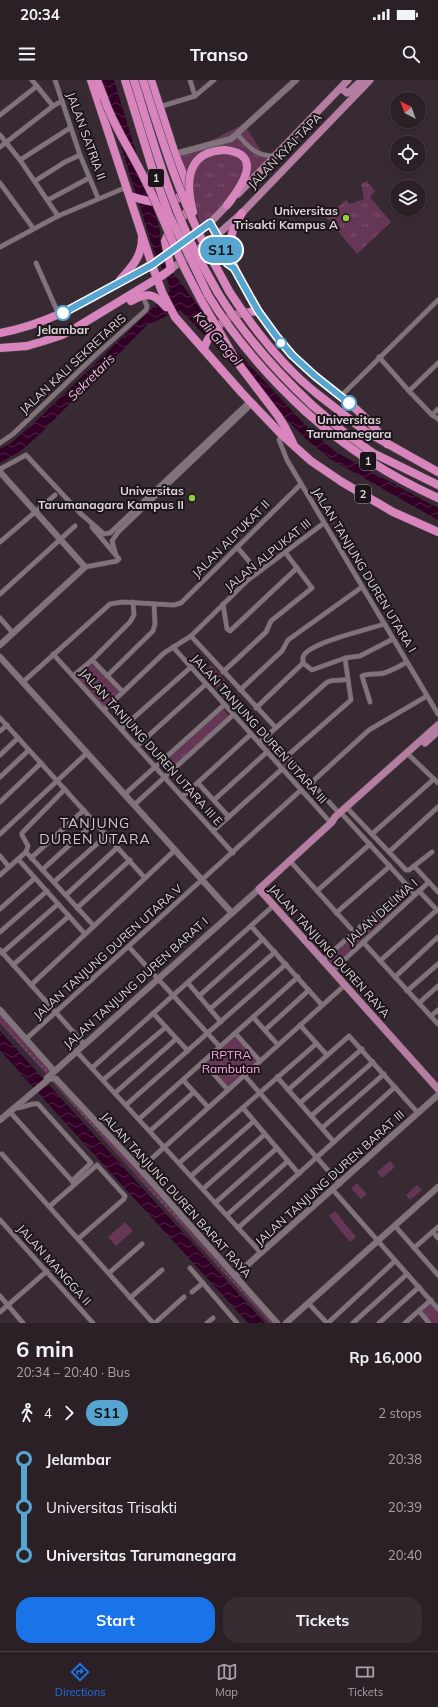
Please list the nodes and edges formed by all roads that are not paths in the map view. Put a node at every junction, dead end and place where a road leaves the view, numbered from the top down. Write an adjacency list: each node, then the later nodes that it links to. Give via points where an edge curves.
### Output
1 (32, 80): 15 (street)
2 (55, 80): 18 (street, JALAN SATRIA II)
3 (92, 80): 35 (highway, 1)
4 (97, 80): 71 (highway, bridge, via 118,133 149,188 171,242 194,287 237,362 278,416)
5 (125, 80): 79 (highway, 1, bridge, via 169,215 208,295 240,342 264,372 331,434 366,460)
6 (134, 80): 77 (highway, 1, bridge, via 177,212 199,259 224,302 256,346 277,371 346,434 369,450)
7 (143, 80): 44 (highway, 1, bridge, via 167,156)
8 (150, 80): 20 (highway, 1)
9 (190, 80): 17 (street)
10 (214, 80): 17 (street)
11 (296, 80): 23 (street)
12 (348, 80): 16 (main road, JALAN KYAI TAPA)
13 (362, 80): 16 (main road, via 347,93)
14 (370, 80): 40 (main road, JALAN KYAI TAPA)
15 (37, 86): 19 (street); 21 (street)
16 (340, 88): 29 (main road, JALAN KYAI TAPA)
17 (195, 96): 20 (street)
18 (62, 101): 19 (street); 22 (street, JALAN SATRIA II)
19 (52, 106): 25 (street)
20 (159, 107): 27 (highway, 1)
21 (0, 115)
22 (70, 128): 28 (street, JALAN SATRIA II); 30 (street)
23 (237, 134): 27 (street, via 224,141); 29 (street, via 260,154)
24 (0, 135): 25 (street)
25 (6, 142): 26 (street); 30 (street)
26 (0, 147)
27 (175, 154): 31 (highway, 1)
28 (80, 155): 32 (street, JALAN SATRIA II); 33 (street)
29 (274, 156): 39 (main road, JALAN KYAI TAPA)
30 (20, 160): 33 (street)
31 (184, 177): 37 (highway, via 184,190 178,198 163,204); 46 (highway, 1, via 194,198 185,216 168,234 165,241)
32 (89, 178): 36 (street, JALAN SATRIA II); 38 (street)
33 (35, 181): 38 (street)
34 (0, 183): 42 (street)
35 (127, 187): 36 (street); 37 (highway, 1)
36 (98, 198): 41 (street)
37 (133, 198): 43 (highway, 1)
38 (48, 200): 41 (street)
39 (227, 205): 44 (highway, bridge, via 241,187 248,171 246,161 240,154 226,150 214,151 200,157 188,178); 46 (main road, JALAN KYAI TAPA, via 210,223)
40 (242, 213): 49 (main road, JALAN KYAI TAPA); 54 (highway, via 231,234 230,256)
41 (58, 216): 42 (street)
42 (33, 228): 45 (street)
43 (142, 233): 48 (highway, 1); 50 (highway, via 142,247 137,258)
44 (198, 233): 70 (highway, 1, bridge, via 221,277 264,340 316,393 365,431)
45 (0, 247)
46 (167, 254): 48 (highway, JALAN KYAI TAPA); 49 (highway, 1)
47 (36, 263): 55 (street)
48 (154, 263): 49 (highway, 1); 50 (highway, JALAN KYAI TAPA)
49 (165, 273): 52 (highway, 1); 56 (highway)
50 (115, 284): 55 (highway, JALAN KYAI TAPA)
51 (142, 295): 52 (highway); 56 (highway, via 92,322); 69 (street, JALAN KALI SEKRETARIS, via 146,310 14,434)
52 (161, 297): 59 (highway)
53 (438, 300): 60 (street)
54 (258, 311): 59 (highway, via 230,317 216,328); 63 (highway, via 292,355)
55 (59, 315): 57 (highway, JALAN KYAI TAPA)
56 (77, 327): 58 (highway, via 44,341 15,348)
57 (0, 333)
58 (0, 348)
59 (204, 349): 64 (highway)
60 (379, 357): 62 (street); 63 (street)
61 (438, 363): 62 (street)
62 (409, 391): 66 (street)
63 (341, 396): 70 (highway, via 369,420)
64 (251, 402): 68 (highway); 72 (street)
65 (438, 409): 66 (street)
66 (432, 415): 67 (street)
67 (438, 419)
68 (282, 435): 71 (highway); 76 (street, JALAN TANJUNG DUREN UTARA I, via 279,440 282,449)
69 (0, 443)
70 (387, 444): 75 (highway)
71 (294, 446): 84 (highway, 2, via 320,467 393,512)
72 (193, 456): 81 (street, via 107,534); 89 (street, via 115,535 112,541)
73 (0, 468): 81 (street, via 26,455)
74 (0, 472): 80 (street)
75 (438, 472)
76 (301, 484): 82 (street, JALAN TANJUNG DUREN UTARA I); 87 (street, JALAN ALPUKAT II)
77 (438, 485)
78 (55, 495): 80 (street)
79 (438, 498)
80 (35, 511): 85 (street); 86 (street)
81 (80, 513): 89 (street)
82 (324, 523): 88 (street, JALAN ALPUKAT III); 93 (street, JALAN TANJUNG DUREN UTARA I)
83 (75, 526): 85 (street)
84 (438, 532)
85 (60, 539): 90 (street); 94 (street)
86 (0, 542)
87 (236, 547): 92 (street); 96 (street, JALAN ALPUKAT II, via 186,599 174,605)
88 (285, 552): 91 (street); 92 (street, JALAN ALPUKAT III)
89 (118, 557): 90 (street, via 117,561)
90 (85, 567): 100 (street)
91 (297, 568): 97 (street, via 230,631 227,629); 112 (street, via 311,587 310,590 271,621 266,632)
92 (258, 572): 97 (street, JALAN ALPUKAT III)
93 (362, 587): 99 (street, JALAN TANJUNG DUREN UTARA I); 118 (street, via 288,640 282,651)
94 (0, 594)
95 (133, 602): 96 (street); 105 (street, via 110,604); 108 (street, via 133,619)
96 (154, 604): 114 (street, via 155,624 152,631)
97 (223, 604): 101 (street, JALAN ALPUKAT III)
98 (0, 618): 100 (street)
99 (384, 624): 102 (street, JALAN TANJUNG DUREN UTARA I); 110 (street, via 325,641 305,654)
100 (13, 633): 103 (street)
101 (191, 636): 104 (street, JALAN ALPUKAT III); 112 (street)
102 (393, 639): 107 (street, via 360,656); 109 (street, JALAN TANJUNG DUREN UTARA I)
103 (0, 645)
104 (173, 647): 111 (street, JALAN TANJUNG DUREN UTARA III); 119 (street, JALAN ALPUKAT III)
105 (53, 654): 113 (street, JALAN TANJUNG DUREN UTARA III E); 116 (street)
106 (0, 657): 116 (street)
107 (344, 658): 110 (street, via 312,670); 115 (street)
108 (92, 660): 113 (street); 114 (street)
109 (407, 662): 120 (street, JALAN TANJUNG DUREN UTARA I); 121 (street, via 384,672 362,676)
110 (303, 663): 123 (street)
111 (190, 667): 117 (street, JALAN TANJUNG DUREN UTARA III); 131 (street)
112 (223, 672): 118 (street)
113 (73, 676): 124 (street, JALAN TANJUNG DUREN UTARA III E)
114 (107, 676): 119 (street)
115 (348, 679): 130 (street, via 329,681); 143 (street, via 351,700)
116 (23, 682): 141 (street)
117 (206, 684): 122 (street, JALAN TANJUNG DUREN UTARA III); 138 (street)
118 (240, 690): 123 (street)
119 (123, 692): 124 (street, JALAN ALPUKAT III)
120 (427, 696): 125 (street, JALAN TANJUNG DUREN UTARA I); 153 (street, via 369,730)
121 (370, 702)
122 (224, 705): 126 (street, JALAN TANJUNG DUREN UTARA III); 146 (street)
123 (256, 708): 130 (street)
124 (104, 710): 131 (street, JALAN TANJUNG DUREN UTARA III E)
125 (438, 714)
126 (233, 715): 134 (street, JALAN TANJUNG DUREN UTARA III); 149 (street)
127 (0, 718): 128 (street)
128 (7, 725): 132 (street); 136 (street)
129 (438, 725): 164 (main road, JALAN TANJUNG DUREN RAYA)
130 (276, 728): 135 (street)
131 (121, 729): 138 (street, JALAN TANJUNG DUREN UTARA III E)
132 (0, 731)
133 (438, 731): 144 (main road, JALAN TANJUNG DUREN RAYA)
134 (251, 734): 137 (street, JALAN TANJUNG DUREN UTARA III); 152 (street)
135 (268, 735): 137 (street); 143 (street)
136 (18, 738): 139 (street); 142 (street)
137 (259, 743): 140 (street, JALAN TANJUNG DUREN UTARA III)
138 (137, 746): 146 (street, JALAN TANJUNG DUREN UTARA III E)
139 (29, 750): 145 (street); 148 (street)
140 (267, 752): 147 (street, JALAN TANJUNG DUREN UTARA III); 159 (street)
141 (87, 753): 151 (street); 157 (street)
142 (0, 755)
143 (287, 756): 153 (street)
144 (410, 756): 150 (street); 164 (main road, JALAN TANJUNG DUREN RAYA)
145 (42, 763): 151 (street); 160 (street)
146 (155, 767): 149 (street, JALAN TANJUNG DUREN UTARA III E); 157 (street)
147 (282, 769): 156 (street, JALAN TANJUNG DUREN UTARA III); 165 (street)
148 (0, 777)
149 (164, 777): 158 (street, JALAN TANJUNG DUREN UTARA III E); 161 (street)
150 (434, 779): 154 (street); 170 (street)
151 (57, 780): 155 (street); 169 (street)
152 (198, 782): 158 (street); 159 (street)
153 (312, 782): 164 (street)
154 (438, 783)
155 (65, 789): 163 (street); 175 (street, via 22,833 28,846)
156 (301, 790): 167 (street, JALAN TANJUNG DUREN UTARA III); 178 (street, JALAN TANJUNG DUREN UTARA V)
157 (124, 794): 161 (street)
158 (182, 797): 168 (street, JALAN TANJUNG DUREN UTARA III E)
159 (214, 800): 165 (street)
160 (0, 802)
161 (134, 805): 174 (street)
162 (438, 807): 176 (street)
163 (84, 810): 166 (street); 180 (street)
164 (344, 812): 167 (main road, JALAN TANJUNG DUREN RAYA, via 337,820); 170 (street); 172 (street)
165 (229, 817): 168 (street)
166 (95, 822): 171 (street); 187 (street)
167 (331, 822): 183 (main road, JALAN TANJUNG DUREN RAYA)
168 (213, 831): 178 (street, JALAN TANJUNG DUREN UTARA III E)
169 (0, 833)
170 (372, 834): 176 (street)
171 (107, 835): 173 (street); 192 (street)
172 (370, 844): 184 (street); 198 (street)
173 (118, 848): 182 (street); 202 (street)
174 (175, 850): 190 (street); 191 (street)
175 (26, 852): 180 (street); 181 (street)
176 (389, 852): 185 (street, via 407,871)
177 (432, 852): 185 (street)
178 (233, 853): 191 (street, JALAN TANJUNG DUREN UTARA V)
179 (1, 858): 186 (street)
180 (31, 858): 187 (street)
181 (18, 859): 186 (street); 189 (street)
182 (130, 860): 190 (street); 205 (street)
183 (290, 861): 196 (main road, JALAN TANJUNG DUREN RAYA); 198 (street)
184 (390, 866): 194 (street); 209 (street)
185 (414, 866): 193 (street, JALAN DELIMA I)
186 (9, 867): 188 (street)
187 (42, 870): 192 (street)
188 (0, 875)
189 (35, 878): 197 (street); 206 (street)
190 (145, 878): 211 (street)
191 (203, 881): 208 (street); 219 (street, JALAN TANJUNG DUREN UTARA V)
192 (54, 882): 202 (street)
193 (429, 882): 195 (street); 199 (street, JALAN DELIMA I)
194 (407, 885): 201 (street); 214 (street)
195 (436, 886): 200 (street)
196 (258, 889): 204 (main road, JALAN TANJUNG DUREN RAYA); 208 (street, JALAN TANJUNG DUREN BARAT I)
197 (47, 891): 203 (street); 213 (street)
198 (316, 891): 209 (street)
199 (420, 891): 201 (street, JALAN DELIMA I); 207 (street)
200 (438, 892)
201 (415, 894): 218 (street, JALAN DELIMA I)
202 (66, 895): 205 (street)
203 (58, 904): 210 (street); 220 (street)
204 (274, 906): 212 (street); 222 (main road, JALAN TANJUNG DUREN RAYA)
205 (77, 908): 211 (street)
206 (0, 909)
207 (437, 910): 223 (street)
208 (232, 913): 230 (street, JALAN TANJUNG DUREN BARAT I)
209 (336, 913): 214 (street)
210 (69, 916): 215 (street); 226 (street)
211 (94, 926): 215 (street)
212 (251, 926): 217 (street); 231 (street)
213 (0, 932)
214 (354, 932): 222 (street)
215 (85, 934): 232 (street)
216 (438, 937): 229 (street)
217 (263, 939): 221 (street); 238 (street)
218 (363, 942): 223 (street); 227 (street, JALAN DELIMA I)
219 (129, 947): 230 (street); 244 (street, JALAN TANJUNG DUREN UTARA V)
220 (1, 952): 226 (street)
221 (275, 952): 224 (street); 241 (street)
222 (322, 961): 227 (main road, JALAN TANJUNG DUREN RAYA)
223 (380, 961): 229 (street)
224 (286, 964): 228 (street); 248 (street)
225 (438, 964): 236 (street)
226 (13, 965): 232 (street)
227 (332, 971): 233 (main road, JALAN TANJUNG DUREN RAYA)
228 (298, 977): 235 (street); 247 (street)
229 (395, 977): 236 (street)
230 (158, 978): 237 (street); 257 (street, JALAN TANJUNG DUREN BARAT I)
231 (188, 983): 237 (street); 238 (street)
232 (31, 985): 244 (street)
233 (345, 985): 240 (street); 278 (main road, JALAN TANJUNG DUREN RAYA)
234 (438, 986): 239 (street)
235 (309, 990): 240 (street); 252 (street)
236 (407, 990): 239 (street)
237 (173, 996): 245 (street); 253 (street)
238 (198, 996): 241 (street)
239 (419, 1003): 246 (street)
240 (322, 1004): 250 (street)
241 (210, 1009): 248 (street)
242 (0, 1010): 255 (street)
243 (438, 1010): 246 (street)
244 (56, 1012): 255 (street, JALAN TANJUNG DUREN UTARA V); 257 (street)
245 (153, 1013): 251 (street); 268 (street)
246 (431, 1016): 249 (street)
247 (253, 1017): 252 (street); 254 (street)
248 (221, 1022): 253 (street)
249 (438, 1024)
250 (300, 1025): 258 (street); 259 (street)
251 (166, 1027): 256 (street); 274 (street)
252 (264, 1030): 259 (street)
253 (208, 1033): 260 (street); 263 (street)
254 (235, 1033): 260 (street); 265 (street)
255 (26, 1039): 269 (street)
256 (176, 1039): 263 (street); 282 (street)
257 (84, 1044): 262 (street, JALAN TANJUNG DUREN BARAT I)
258 (316, 1044): 264 (street); 273 (street)
259 (278, 1045): 265 (street)
260 (220, 1047): 266 (street)
261 (362, 1049): 264 (street, via 349,1036); 267 (street); 285 (street)
262 (76, 1051): 268 (street); 269 (street, JALAN TANJUNG DUREN BARAT I)
263 (188, 1051): 286 (street)
264 (327, 1055): 280 (street)
265 (260, 1061): 271 (street)
266 (203, 1062): 275 (street); 279 (street)
267 (373, 1062): 270 (street); 291 (street)
268 (92, 1068): 274 (street)
269 (56, 1070): 272 (street, JALAN TANJUNG DUREN BARAT I); 276 (street)
270 (384, 1074): 277 (street); 295 (street)
271 (244, 1075): 279 (street); 283 (street)
272 (49, 1077): 276 (street, JALAN TANJUNG DUREN BARAT RAYA); 289 (street, JALAN TANJUNG DUREN BARAT I)
273 (277, 1077): 280 (street); 283 (street)
274 (103, 1080): 282 (street)
275 (183, 1080): 281 (street); 292 (street)
276 (59, 1081): 305 (street, JALAN TANJUNG DUREN BARAT RAYA)
277 (395, 1087): 290 (street); 298 (street)
278 (436, 1088)
279 (228, 1090): 287 (street)
280 (288, 1090): 285 (street)
281 (194, 1092): 287 (street); 296 (street)
282 (115, 1093): 286 (street)
283 (260, 1093): 288 (street); 302 (street)
284 (438, 1095): 290 (street, JALAN TANJUNG DUREN BARAT III)
285 (300, 1103): 291 (street)
286 (126, 1105): 292 (street)
287 (208, 1108): 299 (street)
288 (243, 1108): 294 (street); 304 (street)
289 (11, 1110): 293 (street, JALAN TANJUNG DUREN BARAT I); 308 (street); 308 (street, via 33,1103 38,1104 91,1163)
290 (418, 1113): 309 (street, JALAN TANJUNG DUREN BARAT III)
291 (311, 1116): 295 (street)
292 (139, 1119): 296 (street)
293 (0, 1120)
294 (254, 1121): 297 (street); 307 (street)
295 (322, 1128): 298 (street)
296 (150, 1131): 299 (street)
297 (265, 1134): 300 (street); 311 (street)
298 (334, 1142): 302 (street)
299 (165, 1147): 304 (street); 305 (street)
300 (277, 1148): 303 (street); 313 (street)
301 (2, 1154): 314 (street)
302 (317, 1158): 306 (street); 309 (street)
303 (288, 1161): 306 (street); 315 (street)
304 (179, 1163): 307 (street)
305 (140, 1169): 334 (street, JALAN TANJUNG DUREN BARAT RAYA)
306 (299, 1174): 319 (street)
307 (191, 1176): 311 (street)
308 (73, 1182): 314 (street); 322 (street, via 97,1164 125,1196)
309 (340, 1184): 312 (street, JALAN TANJUNG DUREN BARAT III)
310 (438, 1187): 317 (street)
311 (203, 1189): 313 (street)
312 (333, 1190): 323 (street); 326 (street, JALAN TANJUNG DUREN BARAT III)
313 (215, 1203): 315 (street)
314 (50, 1206): 322 (street)
315 (227, 1215): 319 (street)
316 (0, 1220): 330 (street, JALAN MANGGA II)
317 (395, 1226): 323 (street); 325 (street)
318 (438, 1227): 320 (street)
319 (238, 1228): 326 (street)
320 (433, 1232): 321 (street); 325 (street)
321 (438, 1238)
322 (78, 1239): 331 (street)
323 (378, 1242): 327 (street); 342 (street)
324 (142, 1244): 331 (street)
325 (414, 1248): 333 (street)
326 (261, 1253): 334 (street, JALAN TANJUNG DUREN BARAT III)
327 (396, 1261): 332 (street); 355 (street)
328 (190, 1268): 335 (street)
329 (162, 1270): 340 (street)
330 (47, 1271): 343 (street); 349 (street, JALAN MANGGA II)
331 (109, 1273): 340 (street)
332 (407, 1274): 336 (street); 356 (street)
333 (438, 1275)
334 (235, 1276): 353 (street, JALAN TANJUNG DUREN BARAT RAYA)
335 (203, 1283): 337 (street); 352 (street)
336 (419, 1287): 341 (street); 357 (street)
337 (192, 1292)
338 (0, 1296): 343 (street)
339 (184, 1297): 350 (street)
340 (130, 1298): 350 (street)
341 (431, 1300): 344 (street); 345 (street)
342 (309, 1304): 354 (street); 355 (street)
343 (8, 1305): 346 (street); 348 (street)
344 (438, 1309)
345 (419, 1311): 358 (street); 359 (street)
346 (0, 1312)
347 (213, 1318): 351 (street)
348 (23, 1323)
349 (93, 1323)
350 (154, 1323)
351 (207, 1323)
352 (237, 1323)
353 (277, 1323)
354 (286, 1323)
355 (328, 1323)
356 (353, 1323)
357 (379, 1323)
358 (405, 1323)
359 (429, 1323)

